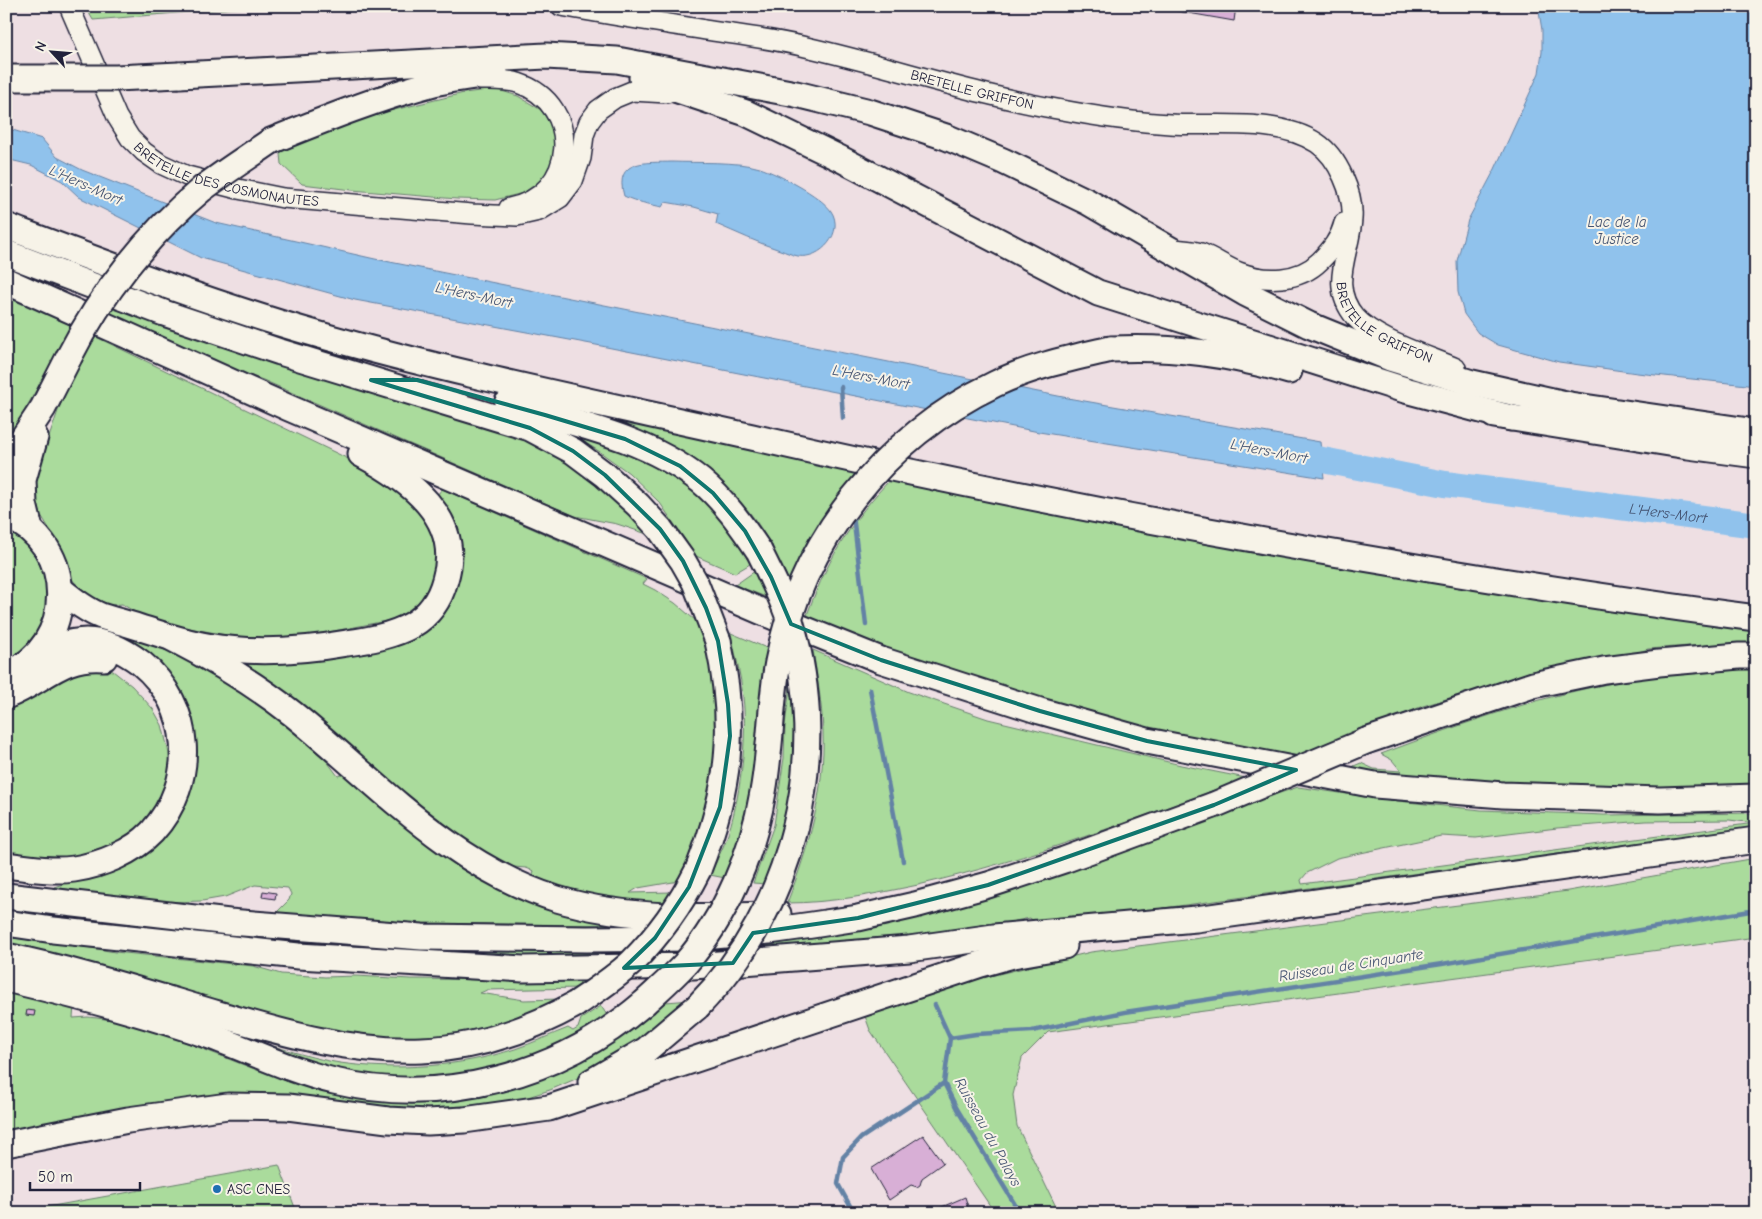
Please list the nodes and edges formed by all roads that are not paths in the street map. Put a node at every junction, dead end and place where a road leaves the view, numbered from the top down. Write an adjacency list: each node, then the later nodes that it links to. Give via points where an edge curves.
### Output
1 (70, 6): 9 (main road, BRETELLE DES COSMONAUTES, via 130,138 161,164 187,176 283,198)
2 (561, 6): 8 (main road, BRETELLE GRIFFON, via 804,46 960,88 1058,109 1170,124 1287,129 1321,145 1334,159)
3 (494, 59): 4 (highway, bridge, via 179,75); 7 (highway, via 433,75 331,109 295,125); 11 (highway, via 546,56 617,60 796,94 870,112 946,137 1004,161 1088,202)
4 (6, 78)
5 (436, 83): 6 (highway, via 536,69 613,71 652,80); 7 (highway, via 349,109); 9 (main road, BRETELLE DES COSMONAUTES, via 502,79 519,84 536,92 554,109 563,128 564,151 558,174 540,195 518,207)
6 (690, 95): 9 (main road, BRETELLE DES COSMONAUTES, via 632,91 615,98 598,110 589,122 573,181 560,198 539,211 517,216); 18 (highway, via 746,113 1098,293 1405,390)
7 (271, 141): 16 (highway, bridge, via 201,190 131,262 95,310)
8 (1350, 200): 11 (main road, via 1341,233 1331,250 1315,266 1299,275 1262,278 1239,272 1200,252); 15 (main road, BRETELLE GRIFFON, via 1352,218 1341,280 1344,297 1355,316 1390,341)
9 (472, 214)
10 (6, 226): 25 (highway, via 220,304 311,333 481,377 968,486 1101,512 1442,572)
11 (1168, 248): 15 (highway, via 1245,293 1351,343 1431,371)
12 (6, 253): 14 (highway, via 164,313)
13 (6, 281): 17 (highway)
14 (371, 380): 39 (highway, bridge, via 530,428 573,451 638,504 683,560 718,641 725,672 730,736 720,807 711,838 698,870 673,913 632,962 552,1018 492,1040 422,1050 378,1049 335,1043 266,1028 98,978); 41 (highway, bridge, via 417,380 593,428 644,447 680,466 707,487 759,551 772,576 797,648 805,699 807,757 804,788 792,846 770,900 740,954 712,992 646,1050 584,1085)
15 (1510, 390): 19 (highway, via 1570,405)
16 (43, 408): 21 (highway); 23 (highway, via 23,480)
17 (289, 408): 26 (highway, via 389,470 432,508 441,522 449,555 448,570 438,598 431,610 411,626 376,638 324,647 233,649); 32 (highway, via 655,567 882,660 1146,741 1375,785 1503,795 1660,800)
18 (1511, 418): 20 (highway); 40 (highway, bridge, via 1402,401 1262,363 1166,348 1112,349 1050,364 996,383 926,426 872,474 853,498 818,551 794,602 774,686 763,791 750,844 729,897 702,942 686,963 621,1023 558,1058 528,1070 456,1088 391,1090 361,1086 293,1069 210,1036 164,1022)
19 (1756, 432)
20 (1756, 455)
21 (6, 468)
22 (6, 516): 23 (highway)
23 (30, 529): 24 (highway, via 51,556)
24 (60, 589): 26 (highway, via 84,608 101,616); 27 (highway, via 56,622)
25 (1756, 618)
26 (172, 638): 36 (highway, via 239,674 292,714 434,834 480,865 557,899 629,913 704,918)
27 (41, 650): 29 (highway, via 84,641 101,643 122,651); 30 (highway, via 28,663)
28 (1756, 656): 36 (highway, bridge, via 1614,668 1533,685 1366,741 1214,805 1056,863 988,886)
29 (151, 671): 31 (highway, via 129,669 103,658 84,658 63,664); 34 (highway, via 173,702 180,721 184,758 170,803 152,832 121,854 84,867 57,870)
30 (6, 675)
31 (6, 696)
32 (1756, 796)
33 (1756, 840): 37 (highway)
34 (6, 865)
35 (6, 896): 36 (highway, via 220,921 422,937 587,939 692,938 769,931 858,918)
36 (915, 905)
37 (1196, 919): 38 (highway, via 872,952 693,966 577,969 523,969 298,956); 41 (highway, via 1174,930 1048,948 997,960 548,1108)
38 (6, 923)
39 (6, 956)
40 (6, 979)
41 (509, 1112): 42 (highway, via 428,1122 288,1107 228,1106 128,1120)
42 (6, 1144)

